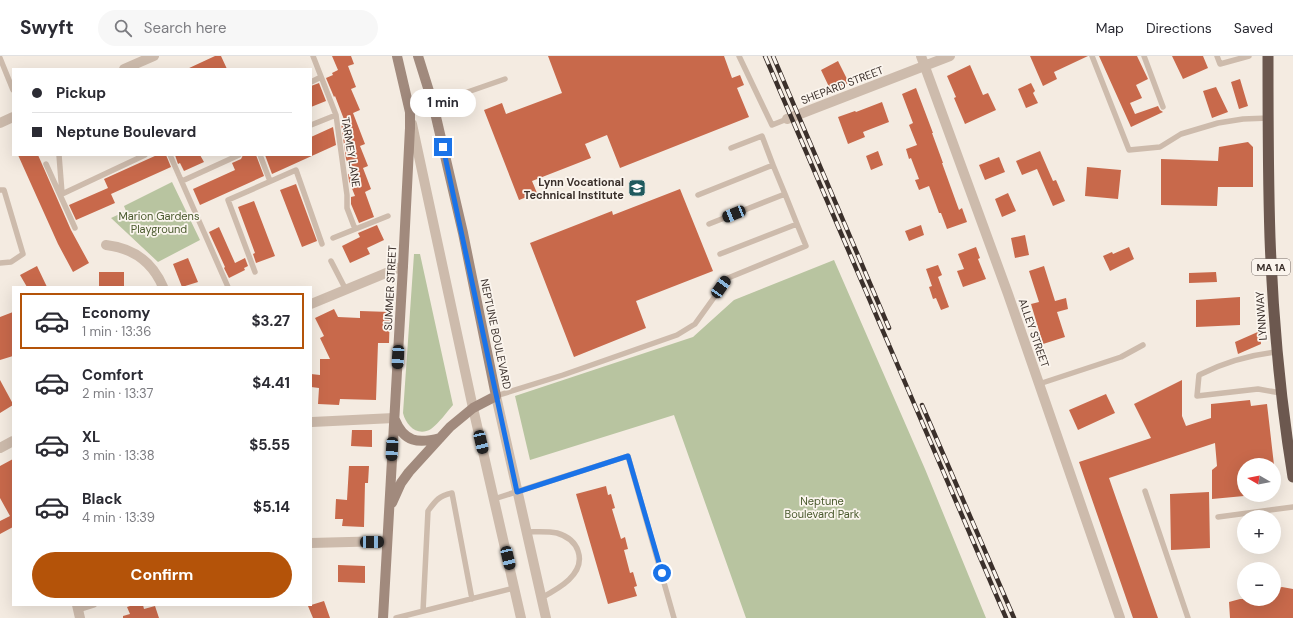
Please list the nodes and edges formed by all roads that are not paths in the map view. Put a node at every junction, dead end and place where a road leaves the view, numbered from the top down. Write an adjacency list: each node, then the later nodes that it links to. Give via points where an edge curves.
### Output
1 (152, 56): 14 (street)
2 (313, 56): 15 (lane, TARMEY LANE)
3 (397, 56): 21 (main road)
4 (418, 56): 19 (main road, NEPTUNE BOULEVARD)
5 (739, 56): 25 (lane, via 772,126)
6 (950, 56): 13 (street, SHEPARD STREET)
7 (1092, 56): 24 (lane, via 1129,150 1160,147 1181,134 1218,123)
8 (1144, 56): 20 (lane)
9 (1217, 56): 10 (lane, via 1220,64)
10 (1249, 56)
11 (1268, 56): 24 (highway, LYNNWAY / MA 1A)
12 (0, 58): 18 (lane)
13 (924, 61): 25 (street, SHEPARD STREET); 61 (street, ALLEY STREET)
14 (126, 68)
15 (321, 77): 17 (lane); 22 (lane, TARMEY LANE)
16 (505, 79): 19 (lane)
17 (312, 82)
18 (12, 88)
19 (433, 104): 63 (main road, NEPTUNE BOULEVARD, via 463,233)
20 (1163, 107)
21 (410, 112): 53 (main road, SUMMER STREET); 64 (street)
22 (336, 115): 27 (lane); 46 (lane, TARMEY LANE, via 348,208)
23 (12, 117): 26 (street)
24 (1268, 118): 60 (highway, LYNNWAY / MA 1A, via 1270,239)
25 (787, 119)
26 (0, 123)
27 (312, 125)
28 (731, 148): 35 (lane, via 762,136)
29 (59, 156): 39 (lane)
30 (143, 156): 39 (lane)
31 (170, 156): 36 (lane)
32 (237, 156): 36 (lane)
33 (260, 156): 37 (lane)
34 (46, 164): 39 (lane)
35 (774, 165): 40 (lane); 41 (lane)
36 (182, 181): 56 (lane)
37 (270, 181): 48 (lane, via 296,170); 54 (lane, via 228,200)
38 (0, 190): 52 (lane, via 4,190 23,254 11,262)
39 (61, 194): 45 (lane)
40 (785, 194): 43 (lane); 44 (lane)
41 (698, 195)
42 (388, 216): 46 (lane)
43 (709, 224)
44 (797, 224): 50 (lane); 63 (lane, via 806,246 728,278 695,324 677,335)
45 (75, 228)
46 (355, 230): 47 (lane)
47 (333, 238)
48 (322, 244)
49 (106, 245): 55 (street, via 119,246 143,258)
50 (720, 254)
51 (331, 261): 57 (lane)
52 (0, 263)
53 (403, 266): 57 (street); 65 (main road, SUMMER STREET)
54 (255, 272)
55 (163, 286)
56 (228, 286)
57 (346, 290): 58 (street)
58 (312, 304)
59 (1143, 345): 61 (lane, via 1121,357)
60 (1277, 352): 62 (highway, LYNNWAY / MA 1A); 62 (lane, via 1254,354 1199,375 1197,396 1258,389)
61 (1039, 384): 91 (street, ALLEY STREET)
62 (1281, 393): 70 (highway, LYNNWAY / MA 1A)
63 (496, 396): 64 (main road, SUMMER STREET); 72 (street, NEPTUNE BOULEVARD)
64 (473, 408): 67 (main road, SUMMER STREET); 73 (street)
65 (394, 418): 66 (street); 67 (main road, via 401,432 410,439 418,441); 75 (main road, SUMMER STREET)
66 (312, 422)
67 (440, 438): 75 (main road, SUMMER STREET, via 402,483)
68 (12, 442): 69 (street)
69 (0, 448)
70 (1293, 477)
71 (1145, 491): 92 (lane)
72 (517, 492): 73 (lane); 77 (street, NEPTUNE BOULEVARD); 90 (lane, via 628,456)
73 (494, 499): 80 (street)
74 (1293, 507): 76 (lane)
75 (389, 512): 78 (main road, SUMMER STREET)
76 (1218, 517)
77 (526, 532): 82 (street, NEPTUNE BOULEVARD); 82 (lane, via 546,531 559,534 576,545 580,555 580,563 574,574 560,589)
78 (387, 541): 79 (street); 86 (main road, SUMMER STREET)
79 (312, 543)
80 (514, 588): 81 (lane); 88 (street)
81 (472, 598): 85 (lane); 85 (lane, via 452,493 441,496 428,511)
82 (541, 598): 89 (street, NEPTUNE BOULEVARD)
83 (91, 606): 84 (lane)
84 (78, 611)
85 (423, 611): 87 (lane)
86 (383, 618)
87 (396, 618)
88 (521, 618)
89 (546, 618)
90 (674, 618)
91 (1120, 618)
92 (1188, 618)

